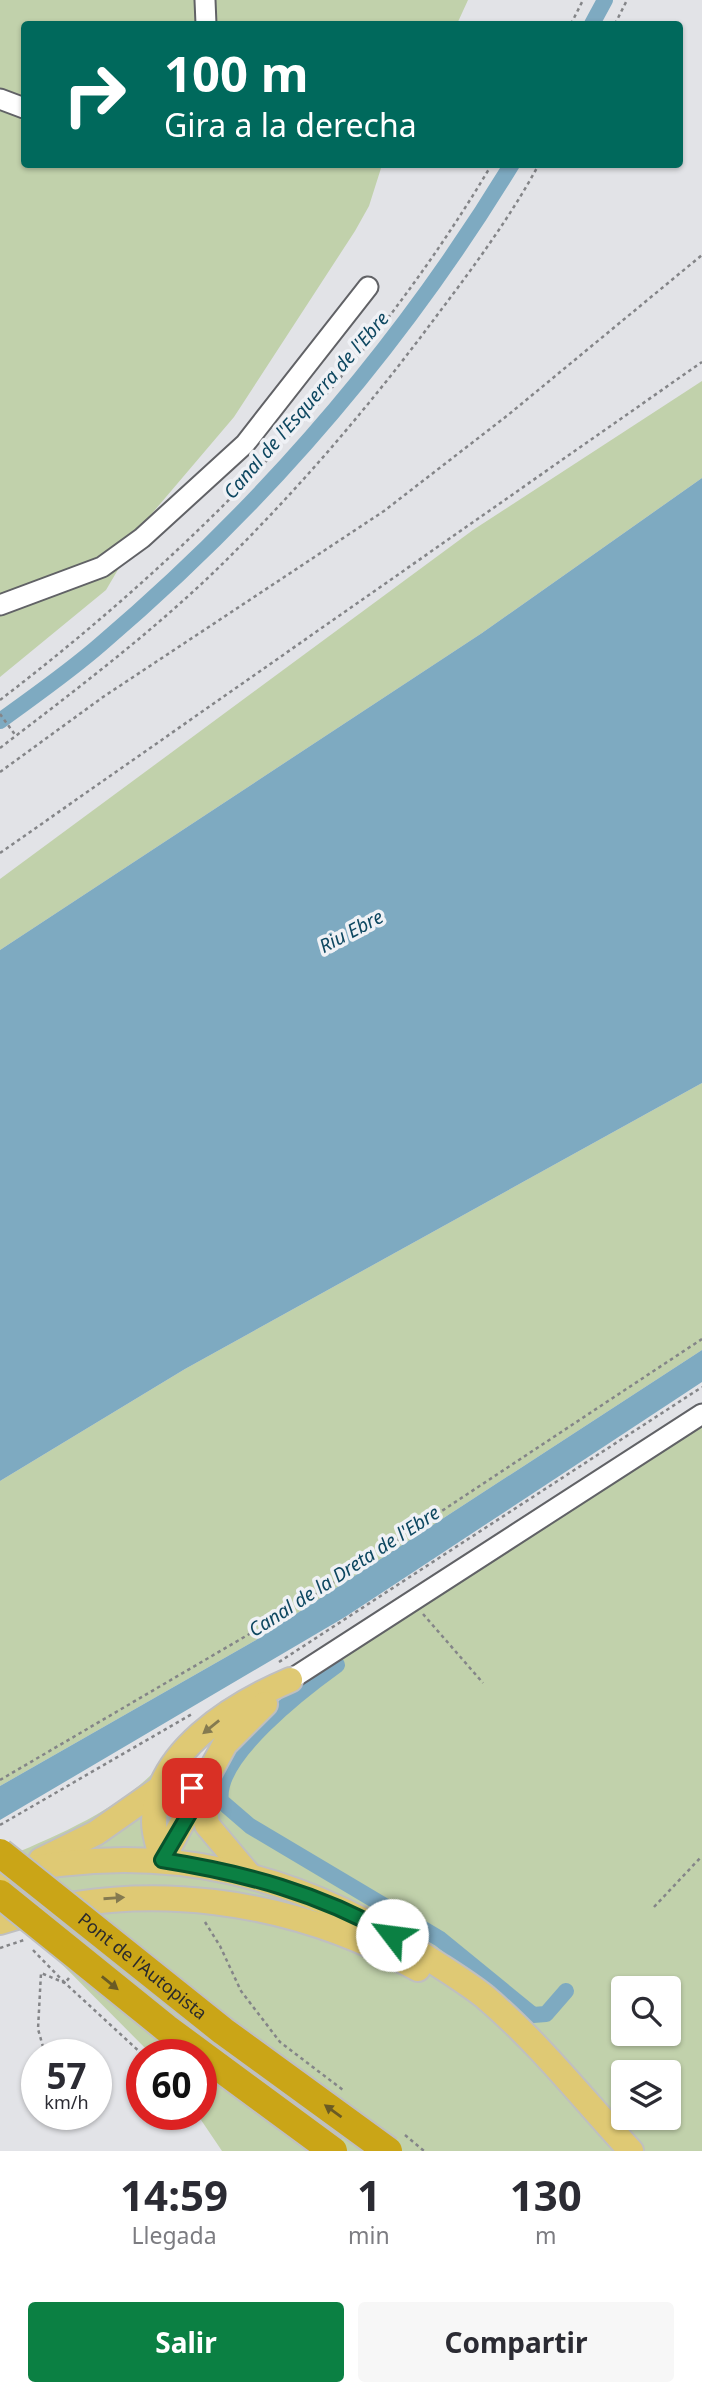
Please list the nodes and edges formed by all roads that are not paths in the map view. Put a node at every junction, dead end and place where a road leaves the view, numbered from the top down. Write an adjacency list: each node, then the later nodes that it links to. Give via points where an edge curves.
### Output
1 (205, 0): 2 (street)
2 (206, 21)
3 (0, 99): 4 (street)
4 (21, 107)
5 (368, 287): 6 (street, via 245,444 142,538 103,567)
6 (0, 605)
7 (702, 1414): 8 (street, via 412,1600)
8 (280, 1674): 9 (main road, via 225,1744); 10 (main road, one-way to 10, via 266,1690 211,1726 181,1756)
9 (207, 1775): 11 (main road); 14 (main road, via 201,1794 207,1825)
10 (163, 1785): 11 (main road, via 173,1779 190,1785); 12 (main road, via 153,1823); 13 (main road, via 96,1833)
11 (192, 1809): 12 (main road)
12 (162, 1860): 13 (main road, via 62,1865); 14 (main road)
13 (1, 1874): 19 (highway, Pont de l'Autopista, one-way to 13, bridge, via 223,2031); 20 (highway, Pont de l'Autopista, one-way to 20, bridge, via 166,2028)
14 (250, 1876): 16 (main road, via 356,1914)
15 (0, 1922): 17 (main road, one-way to 17, via 42,1908 114,1898 201,1900 262,1909 370,1943)
16 (440, 1966): 17 (main road); 18 (main road, via 488,2000 537,2045)
17 (456, 1993): 18 (main road)
18 (561, 2076): 21 (main road)
19 (394, 2141)
20 (333, 2151)
21 (631, 2151)

